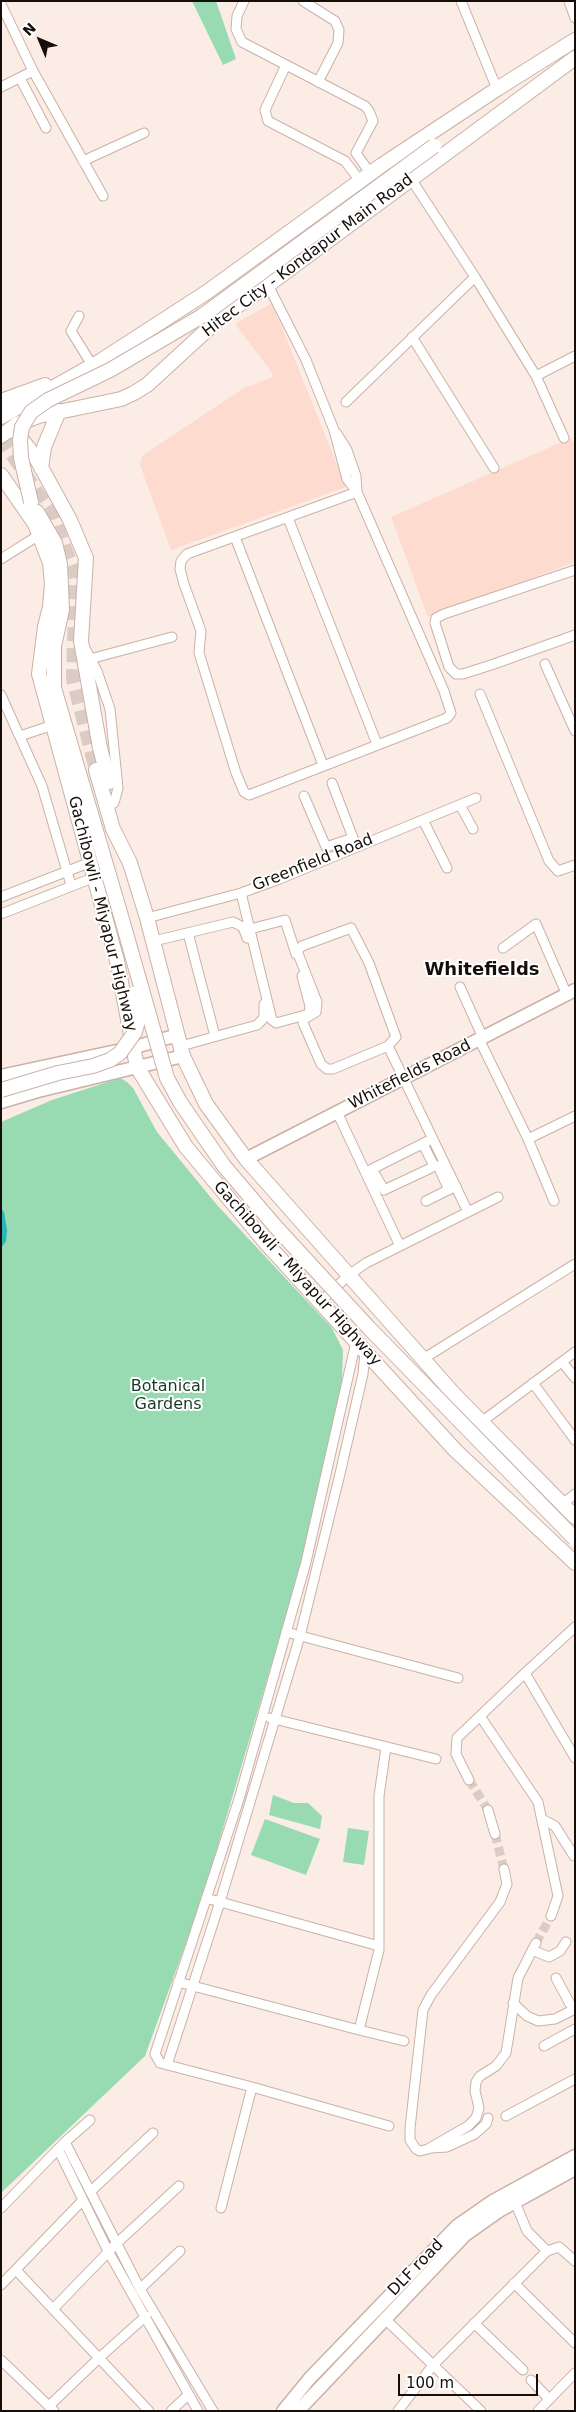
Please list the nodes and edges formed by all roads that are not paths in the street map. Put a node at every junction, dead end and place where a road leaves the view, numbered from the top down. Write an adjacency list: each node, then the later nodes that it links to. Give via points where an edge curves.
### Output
1 (244, 1): 9 (street, via 236,23 242,42)
2 (303, 1): 12 (street, via 335,21 339,30 338,43)
3 (461, 1): 14 (street)
4 (569, 1): 6 (street)
5 (1, 4): 10 (street)
6 (575, 18)
7 (573, 41): 14 (main road, Hitec City - Kondapur Main Road)
8 (575, 58): 22 (main road, Hitec City - Kondapur Main Road)
9 (286, 65): 12 (street); 20 (street, via 265,110 268,121)
10 (33, 71): 11 (street); 19 (street)
11 (20, 78): 13 (street); 16 (street)
12 (318, 82): 18 (street, via 369,111 372,121)
13 (1, 87)
14 (497, 89): 15 (main road, Hitec City - Kondapur Main Road)
15 (462, 111): 21 (main road, Hitec City - Kondapur Main Road); 43 (main road, bridge, via 434,146 202,316 31,412 22,427 20,440)
16 (46, 128)
17 (144, 133): 19 (street)
18 (356, 153): 20 (street); 21 (street)
19 (84, 161): 23 (street)
20 (345, 161): 21 (street)
21 (363, 174): 29 (main road, Hitec City - Kondapur Main Road, via 207,292)
22 (411, 180): 24 (street); 25 (main road, Hitec City - Kondapur Main Road)
23 (103, 196)
24 (475, 277): 27 (street); 30 (street)
25 (268, 285): 34 (main road, Hitec City - Kondapur Main Road, via 220,318 134,393 121,399); 42 (street, via 306,360 334,430 346,479)
26 (79, 316): 29 (street, via 71,331)
27 (412, 338): 33 (street); 40 (street)
28 (575, 356): 30 (street)
29 (92, 365): 31 (main road, Hitec City - Kondapur Main Road)
30 (536, 376): 37 (street)
31 (67, 379): 32 (main road); 35 (main road, Hitec City - Kondapur Main Road)
32 (1, 400)
33 (346, 402)
34 (59, 411): 35 (main road, Hitec City - Kondapur Main Road); 39 (main road, via 44,447)
35 (6, 420): 36 (main road, Hitec City - Kondapur Main Road); 39 (main road)
36 (1, 436)
37 (564, 438)
38 (1, 463): 43 (main road)
39 (41, 468): 51 (main road, via 70,520 86,558)
40 (494, 468)
41 (1, 475): 45 (main road, Gachibowli - Miyapur Highway, via 35,524)
42 (357, 492): 44 (street); 59 (street, via 444,691 450,713 447,718)
43 (30, 502): 79 (main road, via 55,543 60,564 62,610 54,646 54,688)
44 (288, 518): 46 (street); 59 (street)
45 (39, 535): 47 (street); 56 (main road, Gachibowli - Miyapur Highway, via 50,563 52,584 39,674)
46 (235, 537): 60 (street); 60 (street, via 187,554 180,569 201,631 199,653 236,772 244,792 249,795)
47 (1, 559)
48 (575, 570): 49 (street, via 444,614 435,622 449,667 456,674)
49 (575, 635)
50 (172, 637): 52 (street)
51 (81, 641): 52 (street); 65 (main road, via 100,748)
52 (90, 659): 65 (street, via 110,709 118,788)
53 (545, 664): 57 (street)
54 (480, 694): 72 (street, via 549,862 558,871)
55 (1, 695): 58 (street)
56 (53, 725): 58 (street); 71 (main road, Gachibowli - Miyapur Highway)
57 (575, 732)
58 (20, 736): 74 (street, via 42,786)
59 (377, 744): 60 (street)
60 (323, 765)
61 (96, 770): 68 (main road, Gachibowli - Miyapur Highway)
62 (332, 783): 70 (street)
63 (304, 796): 70 (street, via 324,846 330,848)
64 (476, 798): 66 (street, Greenfield Road)
65 (114, 803): 68 (main road, via 118,820)
66 (460, 805): 67 (street, Greenfield Road); 69 (street)
67 (424, 820): 70 (street, Greenfield Road); 73 (street)
68 (113, 829): 81 (main road, Gachibowli - Miyapur Highway, via 130,863)
69 (473, 829)
70 (351, 843): 77 (street, Greenfield Road)
71 (91, 862): 74 (street); 75 (main road, Gachibowli - Miyapur Highway)
72 (575, 865)
73 (447, 868)
74 (67, 870): 76 (street); 78 (street)
75 (95, 877): 76 (street); 92 (main road, Gachibowli - Miyapur Highway)
76 (71, 885): 80 (street)
77 (240, 893): 81 (street, Greenfield Road); 82 (street)
78 (1, 897)
79 (118, 908): 96 (main road, bridge, via 138,1021 128,1043 110,1060); 127 (main road, bridge, via 167,1078 224,1166 369,1328)
80 (1, 914)
81 (148, 918): 84 (main road, Gachibowli - Miyapur Highway)
82 (250, 929): 82 (street, via 272,1020 279,1024 309,1014 310,1006 287,921)
83 (188, 933): 84 (street); 88 (street); 88 (street, via 233,922 243,927 246,933 265,1014 257,1025)
84 (154, 941): 90 (main road, Gachibowli - Miyapur Highway)
85 (503, 948): 87 (street, via 536,924)
86 (460, 987): 89 (street)
87 (571, 992): 89 (main road, Whitefields Road)
88 (215, 1036): 90 (street)
89 (481, 1038): 95 (main road, Whitefields Road); 101 (street)
90 (181, 1046): 92 (main road); 93 (main road); 103 (main road, Gachibowli - Miyapur Highway, via 206,1104)
91 (388, 1046): 91 (street, via 396,1034 369,963 352,929 349,927 298,948 297,954 317,1002 316,1012 304,1019 304,1023 324,1068 334,1069); 95 (street)
92 (135, 1047): 93 (main road, Gachibowli - Miyapur Highway); 94 (main road)
93 (138, 1067): 97 (main road); 115 (main road, Gachibowli - Miyapur Highway, via 186,1148)
94 (1, 1076)
95 (403, 1078): 98 (main road, Whitefields Road); 100 (street)
96 (1, 1090)
97 (1, 1102)
98 (337, 1112): 103 (main road, Whitefields Road); 105 (street)
99 (575, 1116): 101 (street)
100 (432, 1139): 102 (street); 104 (street)
101 (528, 1139): 110 (street)
102 (423, 1144): 105 (street); 105 (street, via 433,1164 431,1168 384,1190)
103 (246, 1159): 114 (main road, Gachibowli - Miyapur Highway)
104 (441, 1165): 106 (street); 107 (street)
105 (369, 1171): 107 (street)
106 (452, 1186): 109 (street); 111 (street)
107 (376, 1196): 112 (street)
108 (498, 1197): 111 (street)
109 (426, 1201)
110 (554, 1201)
111 (468, 1212): 112 (street)
112 (400, 1246): 114 (street)
113 (575, 1264): 118 (street)
114 (349, 1275): 115 (street); 118 (main road, Gachibowli - Miyapur Highway)
115 (320, 1302): 116 (main road, Gachibowli - Miyapur Highway)
116 (361, 1347): 128 (main road, Gachibowli - Miyapur Highway, via 455,1450); 130 (street); 131 (street, via 362,1374)
117 (575, 1352): 119 (street)
118 (423, 1359): 122 (main road, Gachibowli - Miyapur Highway)
119 (562, 1362): 120 (street); 121 (street)
120 (575, 1378)
121 (532, 1384): 122 (street); 123 (street)
122 (480, 1423): 125 (main road, Gachibowli - Miyapur Highway)
123 (575, 1440)
124 (575, 1494): 125 (street)
125 (562, 1505): 126 (main road, Gachibowli - Miyapur Highway)
126 (575, 1517)
127 (575, 1539)
128 (575, 1564)
129 (575, 1627): 132 (street)
130 (286, 1632): 131 (street); 134 (street)
131 (300, 1636): 133 (street); 136 (street)
132 (525, 1673): 135 (street); 138 (street)
133 (458, 1678)
134 (262, 1716): 136 (street); 146 (street)
135 (480, 1716): 140 (street, via 462,1732 455,1746 459,1763); 142 (street, via 538,1802)
136 (276, 1719): 137 (street); 147 (street)
137 (386, 1747): 139 (street); 150 (street, via 378,1796)
138 (575, 1758)
139 (436, 1760)
140 (469, 1780)
141 (488, 1810): 143 (street)
142 (542, 1819): 144 (street, via 555,1826); 148 (street, via 558,1896)
143 (496, 1834)
144 (574, 1856)
145 (504, 1869): 170 (street, via 507,1884 500,1902 423,2010 410,2135 416,2149)
146 (206, 1898): 147 (street); 152 (street)
147 (220, 1902): 150 (street); 153 (street)
148 (551, 1916)
149 (566, 1942): 154 (street, via 550,1957 534,1947 520,1972)
150 (379, 1946): 157 (street)
151 (556, 1978): 155 (street)
152 (178, 1982): 153 (street); 160 (street, via 155,2054 160,2063)
153 (193, 1987): 157 (street); 160 (street)
154 (513, 2003): 155 (street, via 538,2021 555,2019); 170 (street, via 506,2053 476,2082 479,2108 476,2118)
155 (573, 2007)
156 (575, 2028): 159 (street)
157 (359, 2030): 158 (street)
158 (404, 2042)
159 (544, 2046)
160 (167, 2065): 162 (street)
161 (575, 2079): 163 (street)
162 (252, 2087): 166 (street); 178 (street)
163 (506, 2116)
164 (488, 2118): 170 (street, via 481,2129 459,2142)
165 (90, 2120): 168 (street)
166 (389, 2126)
167 (153, 2133): 174 (street)
168 (66, 2142): 169 (street); 174 (street)
169 (58, 2149): 175 (street); 177 (street)
170 (428, 2149)
171 (575, 2156): 206 (main road, DLF road, via 493,2201 457,2226)
172 (575, 2169): 176 (main road)
173 (179, 2186): 179 (street)
174 (91, 2191): 179 (street)
175 (83, 2200): 180 (street); 184 (street)
176 (515, 2202): 182 (street, via 526,2231); 190 (main road, via 465,2235)
177 (1, 2208)
178 (222, 2208)
179 (117, 2243): 180 (street); 187 (street)
180 (108, 2251): 188 (street); 189 (street)
181 (180, 2251): 187 (street)
182 (547, 2251): 183 (street, via 559,2247); 185 (street)
183 (575, 2262)
184 (16, 2270): 186 (street); 188 (street)
185 (514, 2283): 191 (street); 192 (street)
186 (1, 2285)
187 (140, 2289): 205 (street)
188 (53, 2309): 193 (street)
189 (146, 2316): 193 (street); 199 (street)
190 (384, 2318): 195 (street); 207 (main road)
191 (474, 2323): 195 (street); 196 (street)
192 (575, 2343)
193 (99, 2358): 201 (street); 202 (street)
194 (1, 2360): 201 (street)
195 (433, 2365): 208 (street); 209 (street)
196 (523, 2370)
197 (575, 2373): 200 (street)
198 (531, 2380): 200 (street)
199 (188, 2396): 203 (street); 204 (street)
200 (550, 2399): 210 (street)
201 (51, 2408)
202 (149, 2411)
203 (171, 2411)
204 (198, 2411)
205 (213, 2411)
206 (282, 2411)
207 (298, 2411)
208 (398, 2411)
209 (481, 2411)
210 (538, 2411)

